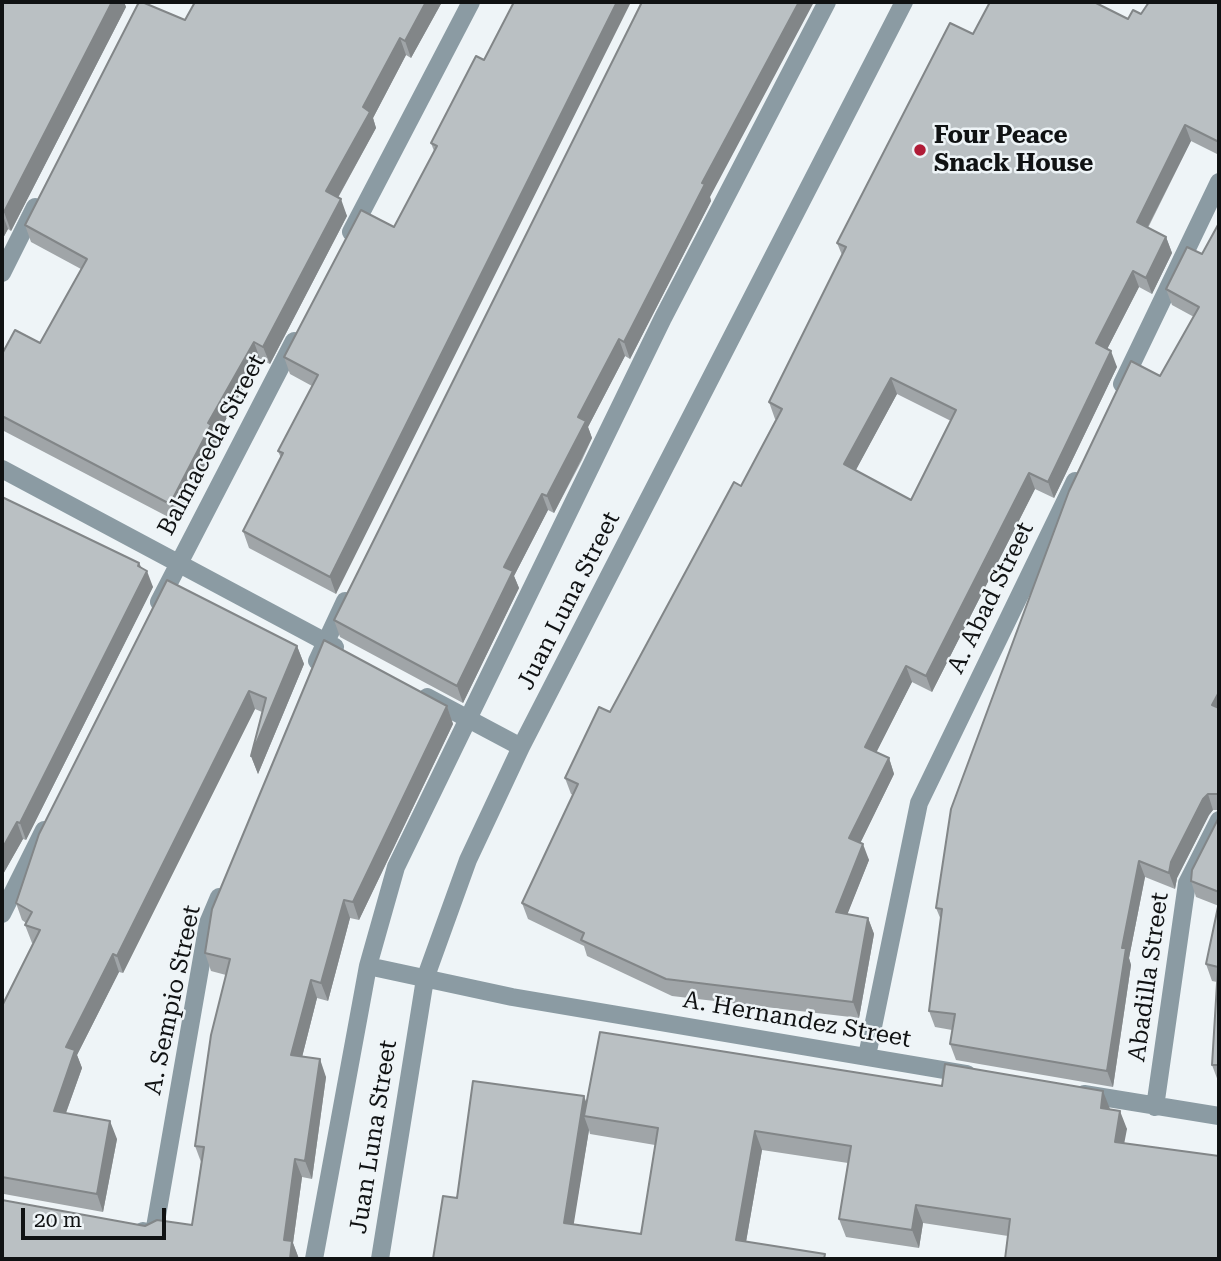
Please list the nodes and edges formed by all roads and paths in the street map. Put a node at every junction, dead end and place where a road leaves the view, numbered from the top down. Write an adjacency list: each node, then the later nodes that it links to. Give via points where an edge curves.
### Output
1 (471, 2): 6 (street)
2 (827, 2): 19 (street, Juan Luna Street, via 663,318)
3 (904, 2): 20 (street, Juan Luna Street)
4 (1219, 182): 9 (street)
5 (46, 186): 7 (street)
6 (344, 245)
7 (2, 272)
8 (299, 331): 12 (street, Balmaceda Street)
9 (1111, 406)
10 (1081, 468): 27 (street, A. Abad Street, via 919,803)
11 (2, 469): 12 (street)
12 (179, 562): 14 (street, Balmaceda Street); 15 (street)
13 (356, 580): 15 (street)
14 (148, 623)
15 (325, 642): 16 (street); 17 (street)
16 (349, 654)
17 (309, 680)
18 (407, 687): 19 (street)
19 (466, 719): 20 (street); 25 (street, Juan Luna Street, via 396,867)
20 (521, 747): 26 (street, Juan Luna Street, via 468,860)
21 (51, 817): 24 (street)
22 (1219, 820): 30 (street, Abadilla Street, via 1187,883)
23 (224, 885): 32 (street, A. Sempio Street, via 208,923 154,1233)
24 (2, 914)
25 (368, 966): 26 (street, A. Hernandez Street); 33 (street, Juan Luna Street)
26 (425, 979): 27 (street, A. Hernandez Street); 34 (street, Juan Luna Street)
27 (867, 1056): 28 (street, A. Hernandez Street)
28 (991, 1078)
29 (1059, 1090): 30 (street)
30 (1155, 1107): 31 (street)
31 (1219, 1116)
32 (128, 1228)
33 (314, 1259)
34 (380, 1259)

